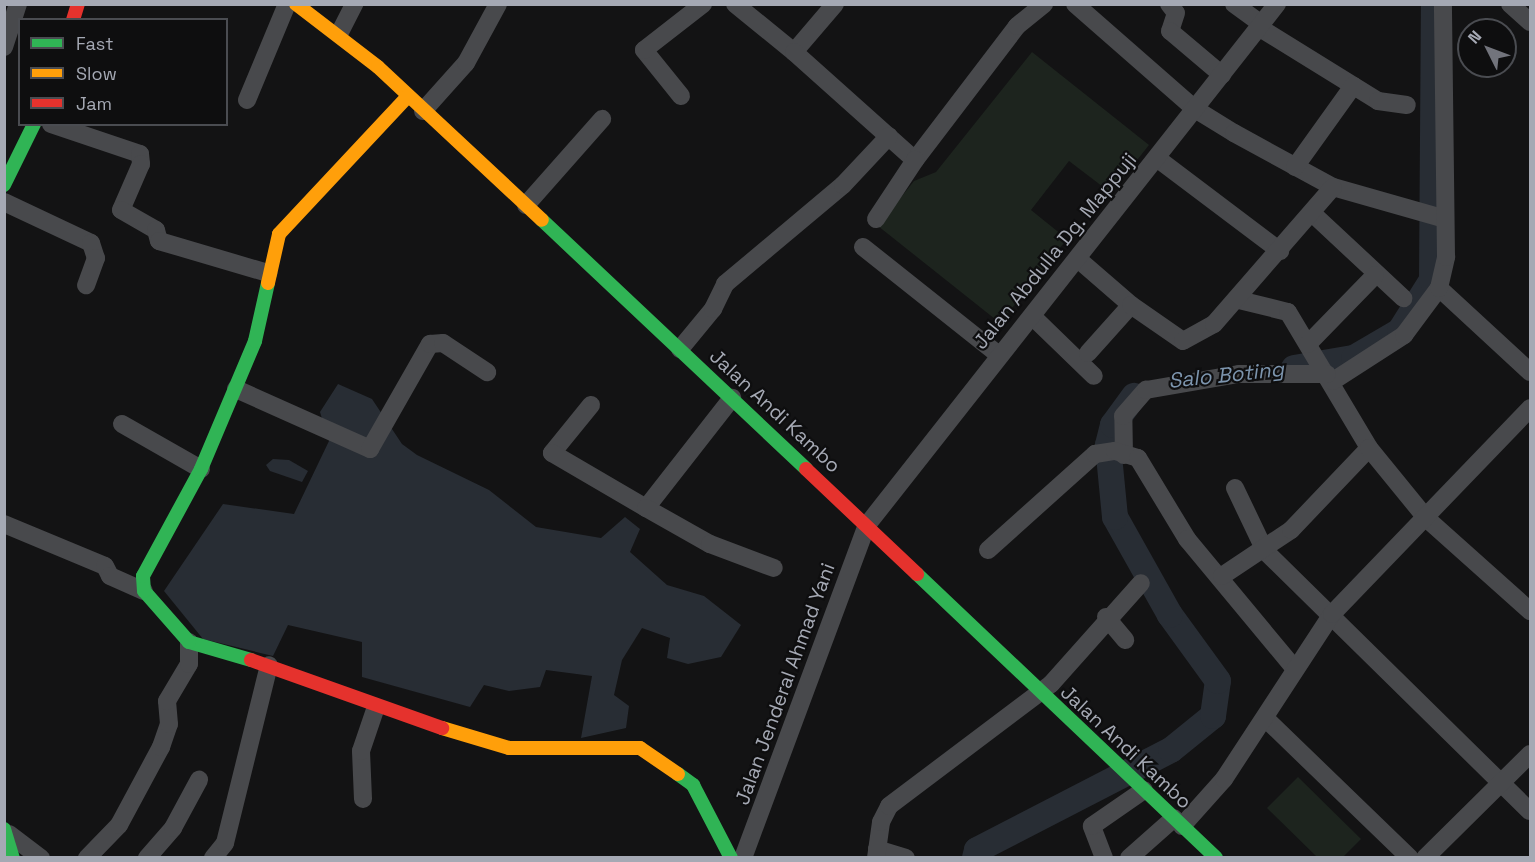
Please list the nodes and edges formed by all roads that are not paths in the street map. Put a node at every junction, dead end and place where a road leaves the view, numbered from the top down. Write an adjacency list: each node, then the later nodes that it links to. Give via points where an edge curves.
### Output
1 (18, 4): 20 (street)
2 (287, 4): 26 (street)
3 (296, 4): 16 (street, Jalan Andi Kambo)
4 (354, 4): 19 (street)
5 (498, 4): 29 (street, via 466,63)
6 (703, 4): 25 (street, via 644,50)
7 (735, 4): 21 (street)
8 (835, 4): 21 (street)
9 (1075, 4): 28 (street)
10 (1169, 4): 22 (street, via 1176,13 1170,31)
11 (1234, 4): 18 (street)
12 (1277, 4): 18 (street, Jalan Abdulla Dg. Mappuji)
13 (1443, 4): 44 (street)
14 (1510, 4): 17 (street)
15 (1033, 7): 36 (street)
16 (316, 9): 19 (street, Jalan Andi Kambo)
17 (1530, 22)
18 (1261, 26): 22 (street, Jalan Abdulla Dg. Mappuji); 23 (street)
19 (339, 34): 24 (street, Jalan Andi Kambo)
20 (4, 47)
21 (794, 52): 33 (street)
22 (1222, 75): 28 (street, Jalan Abdulla Dg. Mappuji)
23 (1353, 86): 27 (street, via 1391,105); 37 (street)
24 (408, 96): 29 (street, Jalan Andi Kambo); 48 (street, via 290,218)
25 (681, 96)
26 (247, 100)
27 (1407, 105)
28 (1195, 109): 35 (street, Jalan Abdulla Dg. Mappuji); 37 (street)
29 (423, 111): 41 (street, Jalan Andi Kambo)
30 (602, 118): 41 (street)
31 (32, 126): 34 (street)
32 (57, 126): 48 (street, via 140,154 141,164 122,210 156,230 159,241)
33 (889, 136): 36 (street); 57 (street, via 843,185 725,284 713,309)
34 (12, 151): 38 (street)
35 (1158, 159): 46 (street); 47 (street, Jalan Abdulla Dg. Mappuji)
36 (915, 160): 43 (street)
37 (1295, 167): 39 (street)
38 (4, 185)
39 (1332, 187): 42 (street); 44 (street)
40 (4, 202): 50 (street, via 91,243 96,258)
41 (526, 205): 57 (street, Jalan Andi Kambo)
42 (1312, 213): 46 (street); 49 (street)
43 (876, 219)
44 (1442, 219): 51 (street, via 1446,257)
45 (863, 247): 59 (street)
46 (1280, 251): 53 (street)
47 (1079, 260): 54 (street); 55 (street, Jalan Abdulla Dg. Mappuji)
48 (268, 273): 64 (street, via 261,322)
49 (1375, 275): 52 (street); 56 (street)
50 (86, 285)
51 (1439, 288): 61 (street); 62 (street, via 1404,334)
52 (1403, 298)
53 (1239, 300): 54 (street, via 1214,324 1182,341); 56 (street, via 1284,309)
54 (1131, 305): 58 (street)
55 (1032, 316): 59 (street, Jalan Abdulla Dg. Mappuji); 63 (street)
56 (1310, 348): 62 (street)
57 (680, 349): 65 (street, Jalan Andi Kambo)
58 (1088, 353)
59 (999, 356): 76 (street, Jalan Abdulla Dg. Mappuji)
60 (487, 372): 64 (street, via 443,343 430,344 370,449)
61 (1530, 372)
62 (1328, 375): 69 (street); 70 (street, via 1239,374 1152,387 1123,416)
63 (1094, 376)
64 (236, 389): 71 (street)
65 (732, 398): 73 (street); 76 (street, Jalan Andi Kambo)
66 (591, 405): 73 (street, via 552,453)
67 (1530, 408): 74 (street)
68 (122, 424): 71 (street)
69 (1369, 448): 74 (street); 78 (street, via 1314,510)
70 (1119, 453): 77 (street, via 1095,454); 80 (street, via 1138,458 1180,529)
71 (201, 469): 82 (street, via 143,576)
72 (1235, 488): 78 (street)
73 (646, 508): 79 (street, via 710,544)
74 (1426, 518): 83 (street); 84 (street)
75 (4, 524): 82 (street, via 105,566 110,576)
76 (867, 525): 90 (street, Jalan Andi Kambo); 109 (street, Jalan Jenderal Ahmad Yani)
77 (988, 550)
78 (1265, 551): 80 (street); 84 (street)
79 (774, 568)
80 (1222, 576): 89 (street)
81 (1141, 583): 85 (street)
82 (144, 591): 87 (street)
83 (1530, 611)
84 (1332, 614): 89 (street); 95 (street)
85 (1106, 617): 86 (street); 90 (street, via 1092,641)
86 (1125, 640)
87 (189, 642): 88 (street); 105 (street, via 189,664 167,701 169,724 161,747 119,825)
88 (269, 665): 91 (street); 107 (street, via 225,843)
89 (1295, 669): 92 (street)
90 (1039, 693): 96 (street, Jalan Andi Kambo); 101 (street, via 889,806)
91 (376, 707): 97 (street, via 361,751); 108 (street, via 509,748 640,748 693,785)
92 (1266, 719): 99 (street); 113 (street)
93 (1530, 754): 95 (street)
94 (199, 780): 106 (street, via 173,828)
95 (1502, 783): 98 (street); 114 (street)
96 (1144, 790): 99 (street, Jalan Andi Kambo); 111 (street, via 1092,826)
97 (363, 799)
98 (1530, 811)
99 (1178, 822): 102 (street, Jalan Andi Kambo); 112 (street)
100 (7, 831): 103 (street); 104 (street)
101 (877, 853): 110 (street)
102 (1213, 857)
103 (13, 858)
104 (41, 858)
105 (87, 858)
106 (147, 858)
107 (213, 858)
108 (731, 858)
109 (743, 858)
110 (906, 858)
111 (1104, 858)
112 (1129, 858)
113 (1410, 858)
114 (1425, 858)

